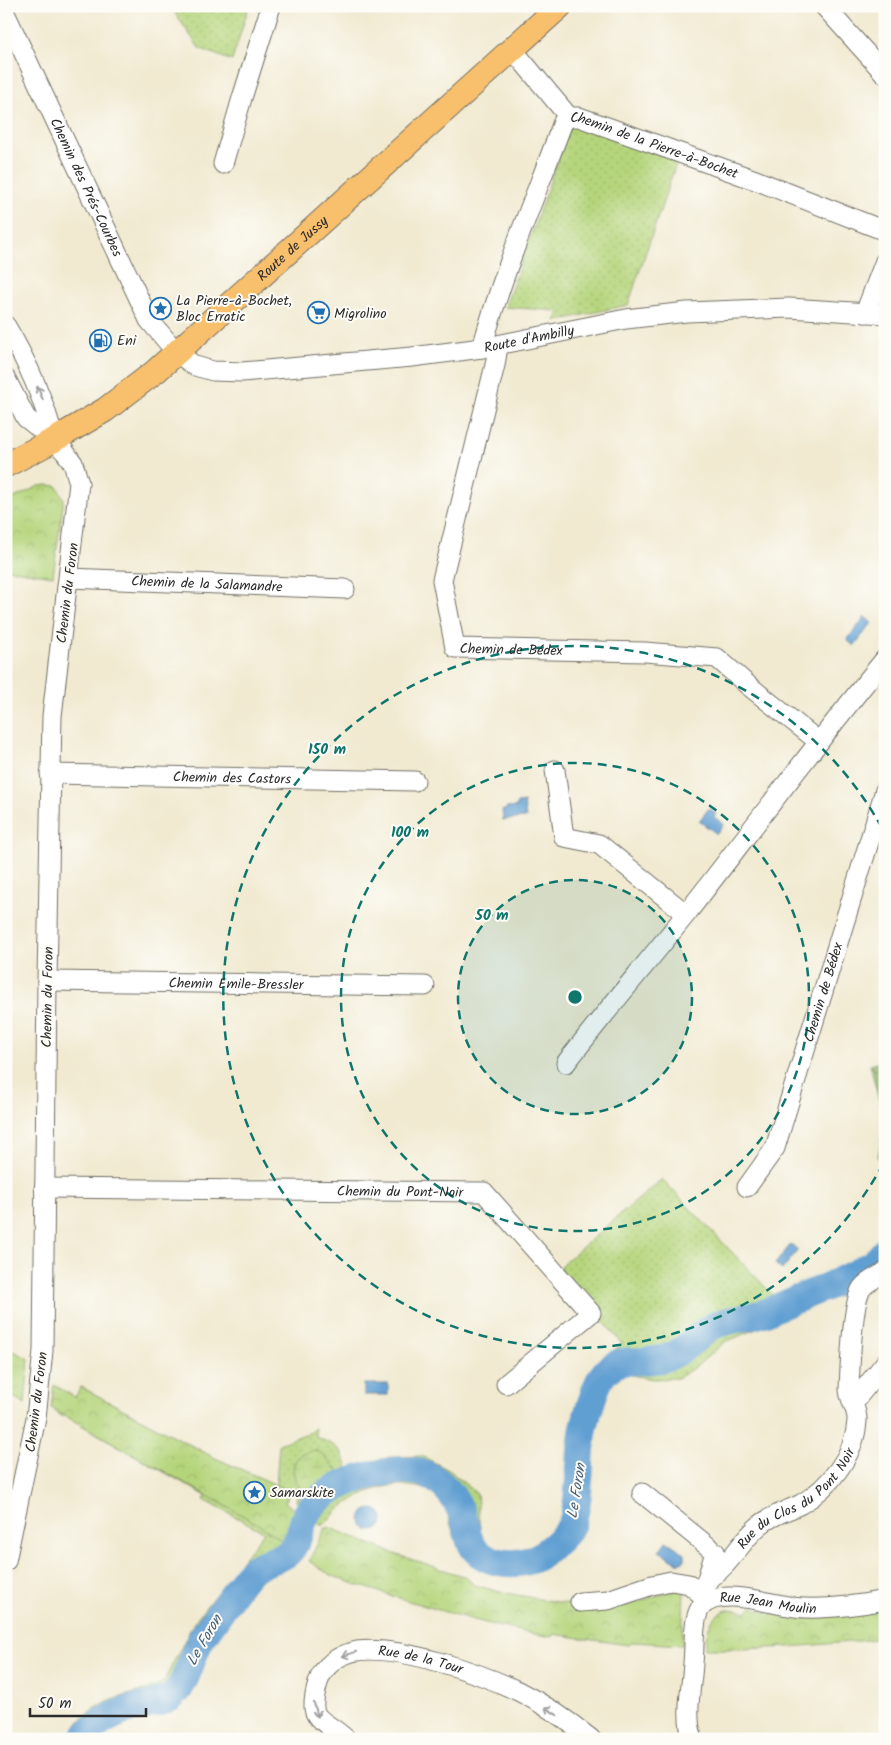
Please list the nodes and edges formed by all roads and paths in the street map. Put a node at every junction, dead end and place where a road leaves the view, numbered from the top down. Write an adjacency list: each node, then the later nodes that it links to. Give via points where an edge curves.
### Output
1 (271, 6): 8 (street)
2 (560, 6): 5 (main road, Route de Jussy)
3 (824, 6): 6 (street)
4 (6, 15): 15 (street, Chemin des Prés-Courbes, via 149,320)
5 (513, 50): 7 (street); 15 (main road, Route de Jussy)
6 (885, 74)
7 (569, 117): 9 (street, Chemin de la Pierre-à-Bochet, via 579,117 722,168); 14 (street, Chemin de la Pierre-à-Bochet, via 563,122 489,323)
8 (223, 164)
9 (885, 231)
10 (885, 261): 11 (street)
11 (865, 313): 12 (street, Route d'Ambilly); 14 (street, Route d'Ambilly, via 789,308 687,312 626,319)
12 (885, 314)
13 (6, 326): 17 (street, one-way to 13, via 39,390)
14 (490, 347): 15 (street, Route d'Ambilly, via 412,358 242,372 204,370); 22 (street, Chemin de Bédex, via 495,364 442,580 455,648 645,652 717,658)
15 (176, 352): 17 (main road, Route de Jussy, via 105,410)
16 (6, 379): 17 (street, via 26,418)
17 (54, 440): 18 (main road, Route de Jussy); 19 (street, Chemin du Foron, via 73,463 79,483)
18 (6, 465)
19 (69, 578): 20 (street, Chemin de la Salamandre); 24 (street, Chemin du Foron, via 52,716)
20 (345, 589)
21 (885, 659): 22 (street)
22 (818, 742): 27 (street)
23 (555, 770): 27 (street, via 564,837 599,844)
24 (50, 774): 25 (street, Chemin des Castors); 28 (street, Chemin du Foron)
25 (415, 781)
26 (885, 790): 31 (street, Chemin de Bédex, via 776,1148)
27 (686, 914): 30 (street)
28 (47, 981): 29 (street, Chemin Emile-Bressler); 32 (street, Chemin du Foron)
29 (425, 986)
30 (566, 1063)
31 (747, 1187)
32 (44, 1188): 35 (street, Chemin du Pont-Noir, via 484,1192 590,1313); 38 (street, Chemin du Foron, via 40,1390 24,1483)
33 (885, 1272): 36 (street, Rue du Clos du Pont Noir, via 865,1285 856,1306 848,1389)
34 (885, 1363): 36 (street)
35 (506, 1384)
36 (853, 1403): 39 (street, Rue du Clos du Pont Noir, via 857,1413 854,1440 829,1481 806,1500 760,1524 718,1573)
37 (642, 1493): 39 (street, via 715,1552)
38 (6, 1560)
39 (707, 1579): 40 (street)
40 (709, 1600): 41 (street, Rue Jean Moulin, via 736,1597 812,1608); 42 (street, via 689,1584 671,1580 608,1600); 45 (street, Rue Jean Moulin, via 696,1617 690,1719)
41 (885, 1600)
42 (580, 1602)
43 (346, 1739): 44 (street, Rue de la Tour, one-way to 43, via 534,1700 492,1680 422,1658 371,1650 350,1653 331,1662 319,1679 314,1695 316,1716)
44 (592, 1739)
45 (693, 1739)

